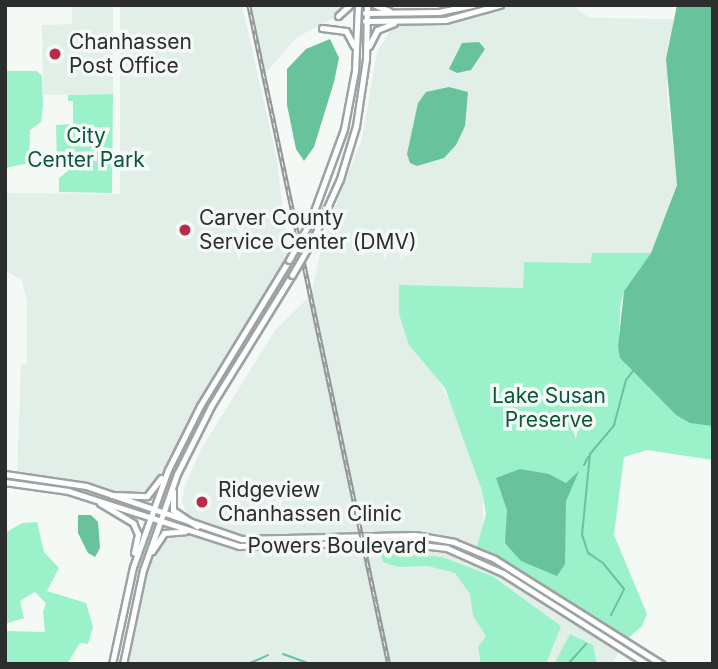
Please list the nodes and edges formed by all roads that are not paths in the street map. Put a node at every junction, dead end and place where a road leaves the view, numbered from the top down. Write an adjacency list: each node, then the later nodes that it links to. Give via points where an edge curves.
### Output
1 (350, 5): 10 (main road)
2 (358, 5): 9 (main road)
3 (367, 5): 7 (main road)
4 (375, 5): 8 (main road)
5 (473, 5): 8 (main road)
6 (500, 5): 11 (main road, via 445,20)
7 (367, 13): 8 (main road); 9 (main road); 12 (main road)
8 (399, 13)
9 (358, 14): 13 (main road)
10 (338, 16)
11 (405, 20): 12 (main road); 15 (main road, via 377,30)
12 (367, 21): 13 (main road); 15 (main road)
13 (358, 22): 16 (main road)
14 (322, 28): 16 (main road, via 349,33)
15 (366, 59): 18 (main road, bridge, via 348,155 313,239)
16 (355, 60): 17 (main road, bridge, via 340,145 310,222)
17 (178, 447): 21 (main road, via 149,495); 23 (main road)
18 (187, 451): 24 (main road); 27 (main road, via 171,506)
19 (5, 474): 21 (main road, Powers Boulevard, via 61,480)
20 (5, 482): 22 (main road, Powers Boulevard, via 68,491)
21 (112, 495): 23 (main road, Powers Boulevard)
22 (100, 503): 25 (main road, Powers Boulevard); 30 (main road, via 123,514 137,530)
23 (152, 509): 24 (main road, Powers Boulevard); 25 (main road)
24 (161, 513): 26 (main road); 27 (main road, Powers Boulevard)
25 (148, 519): 26 (main road, Powers Boulevard); 30 (main road)
26 (158, 522): 28 (main road, Powers Boulevard); 29 (main road)
27 (197, 526): 34 (main road, Powers Boulevard, via 247,539 404,534 454,542 495,559)
28 (186, 531): 29 (main road, via 168,530 157,541); 33 (main road, Powers Boulevard, via 239,547 396,542 447,548 503,573)
29 (135, 600): 32 (main road)
30 (122, 612): 31 (main road)
31 (112, 664)
32 (123, 664)
33 (647, 664)
34 (662, 664)

